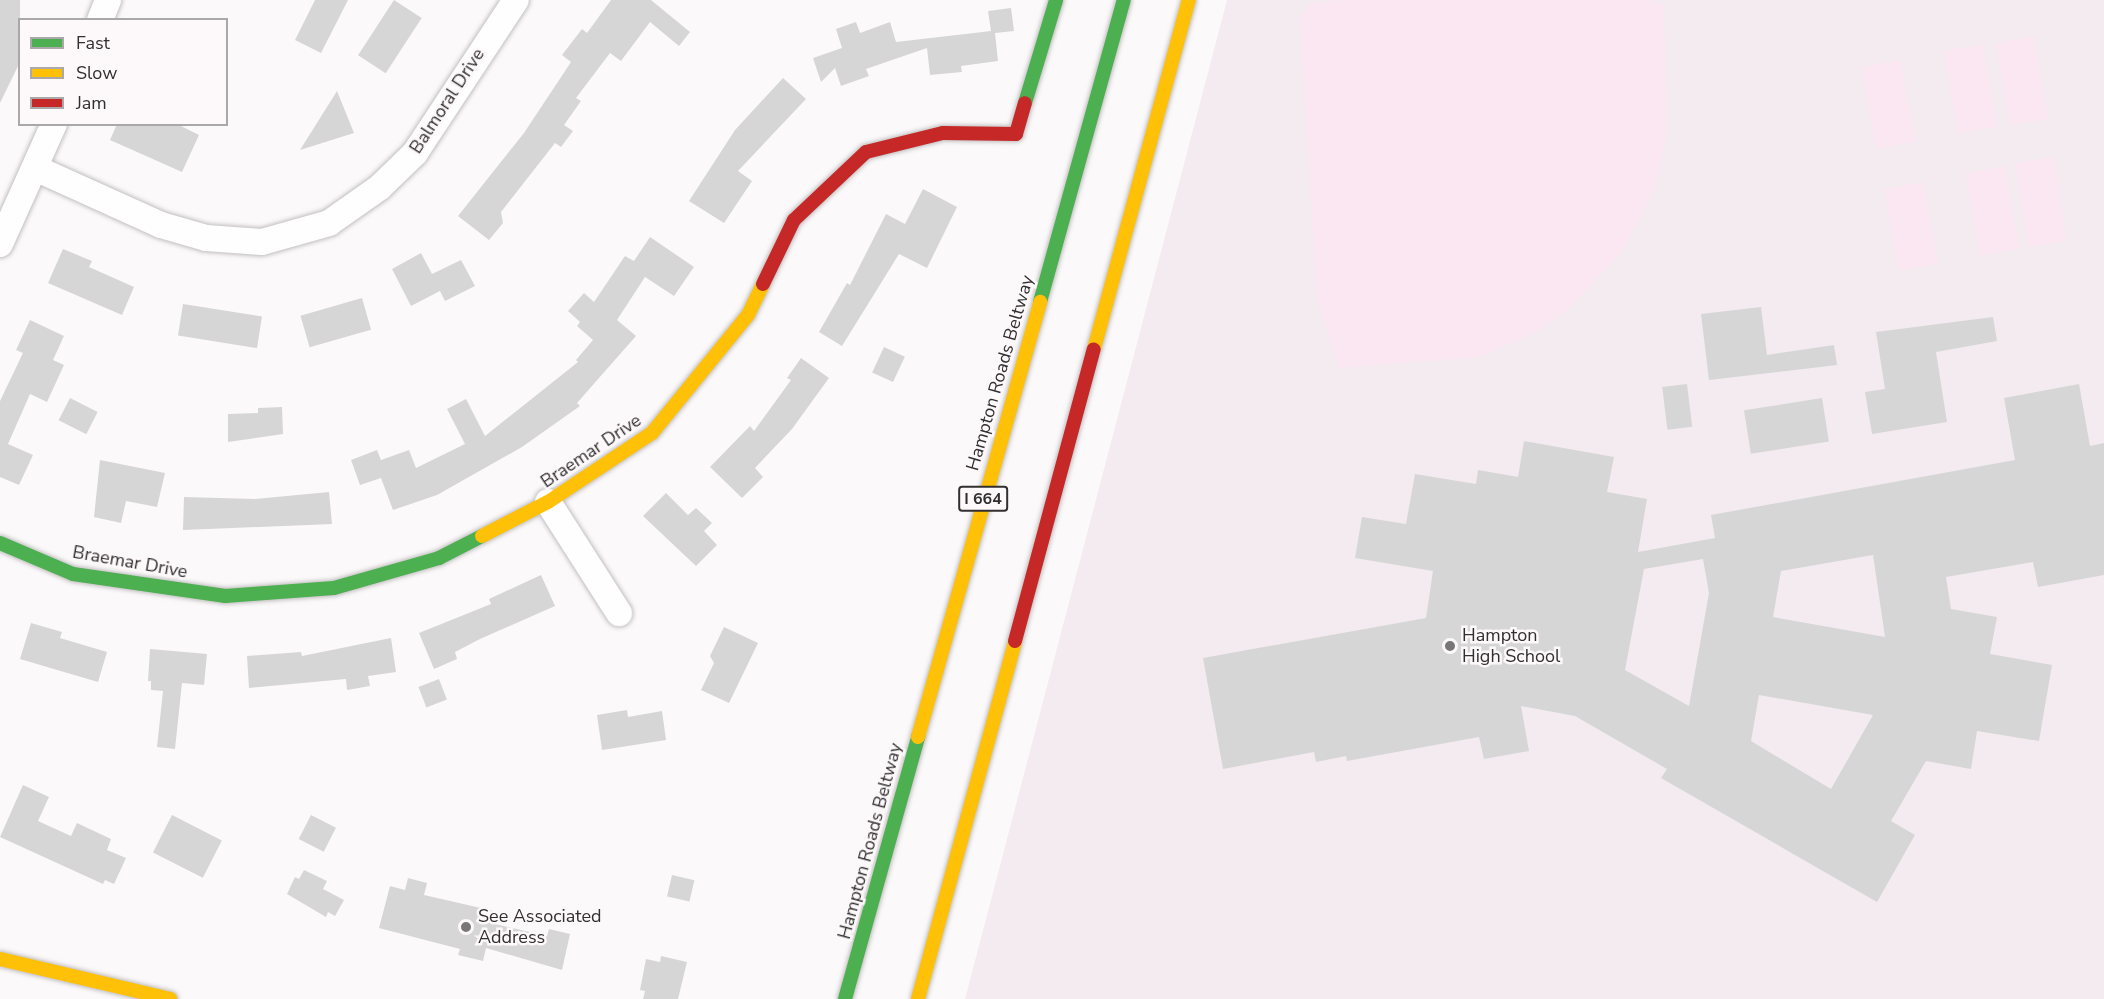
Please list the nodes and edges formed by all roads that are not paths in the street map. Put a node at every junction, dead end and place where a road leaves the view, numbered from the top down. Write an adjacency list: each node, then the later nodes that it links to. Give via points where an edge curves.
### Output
1 (108, 0): 6 (street)
2 (516, 0): 8 (street, Balmoral Drive, via 415,153 380,187 329,223 262,242 206,238 161,225)
3 (1056, 0): 10 (main road, Braemar Drive, via 1016,134 943,133 867,152 794,220 748,315 652,433)
4 (1124, 0): 15 (main road, Hampton Roads Beltway / I 664)
5 (1190, 0): 16 (main road)
6 (101, 18)
7 (53, 126): 8 (street)
8 (35, 168): 9 (street)
9 (0, 244)
10 (548, 502): 11 (main road, Braemar Drive, via 439,558 334,588 225,596 73,574); 12 (street)
11 (0, 543)
12 (619, 613)
13 (0, 959): 14 (main road)
14 (170, 999)
15 (845, 999)
16 (918, 999)

